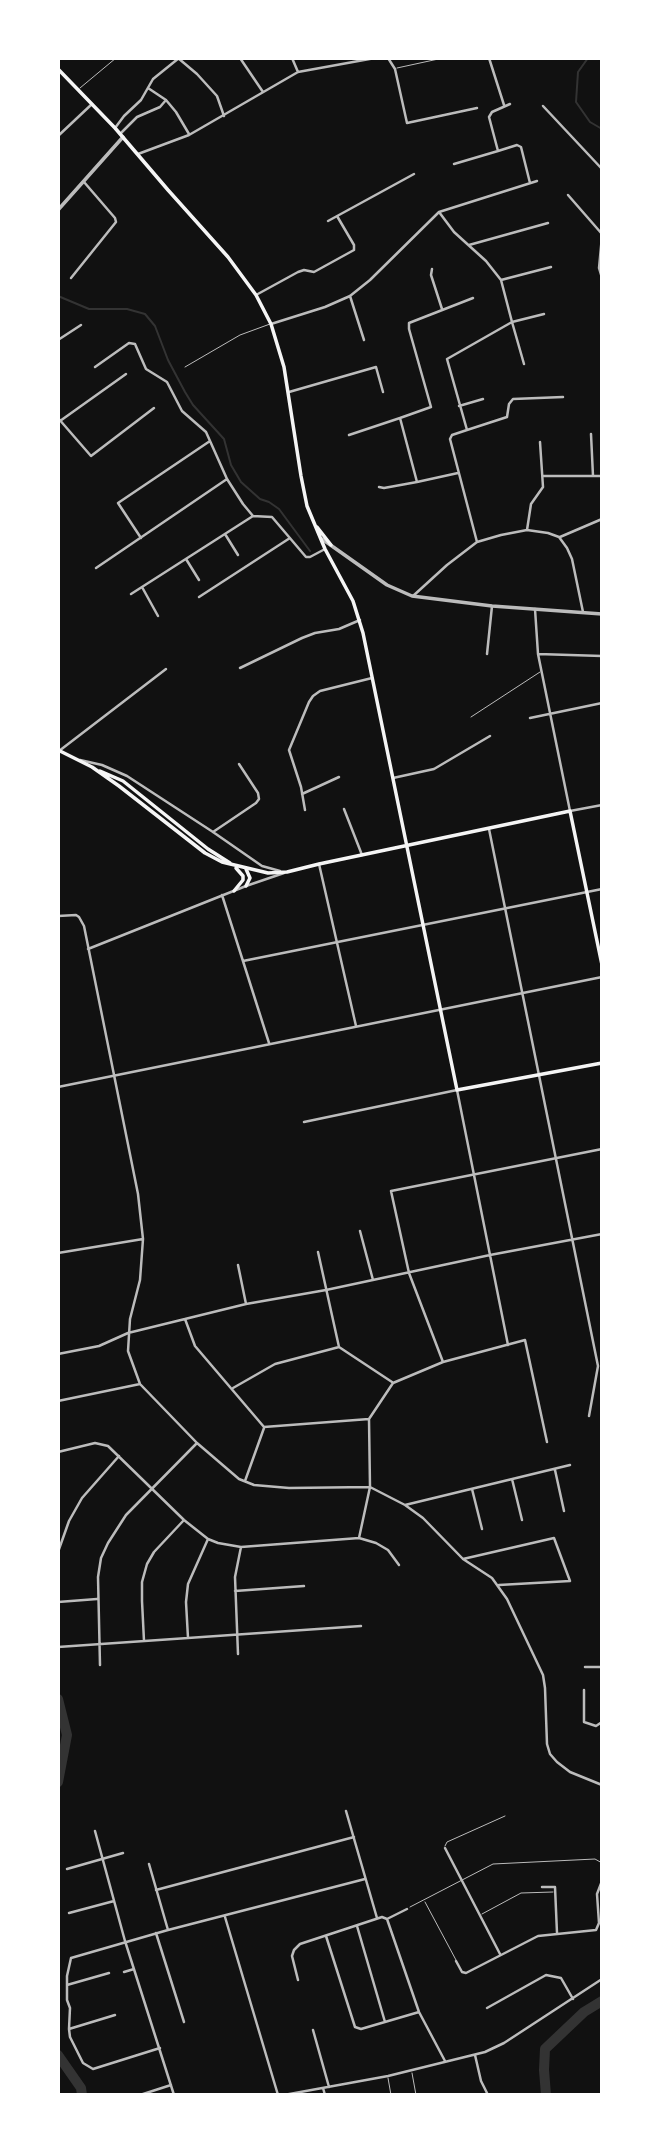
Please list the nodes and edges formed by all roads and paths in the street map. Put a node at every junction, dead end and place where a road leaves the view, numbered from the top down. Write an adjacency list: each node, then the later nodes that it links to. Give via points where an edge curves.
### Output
1 (116, 58): 13 (lane)
2 (178, 58): 12 (street); 21 (street, via 217,96)
3 (240, 58): 14 (street)
4 (292, 58): 11 (street)
5 (375, 58): 11 (street)
6 (388, 58): 10 (street)
7 (443, 58): 10 (lane)
8 (489, 58): 18 (street)
9 (58, 69): 13 (main road)
10 (395, 69): 20 (street, via 407,123)
11 (298, 72): 14 (street)
12 (148, 88): 15 (street); 22 (street)
13 (78, 90): 16 (main road)
14 (263, 92): 21 (street)
15 (166, 100): 23 (street, via 137,117); 24 (street)
16 (93, 104): 22 (main road); 25 (street)
17 (510, 104): 18 (street)
18 (504, 106): 26 (street, via 489,117)
19 (543, 106): 29 (street)
20 (477, 108)
21 (224, 116): 24 (street)
22 (115, 128): 23 (main road)
23 (122, 135): 27 (main road); 31 (street)
24 (189, 135): 27 (street)
25 (58, 136)
26 (498, 151): 28 (street); 33 (street, via 520,146)
27 (138, 154): 47 (main road)
28 (454, 163)
29 (602, 169)
30 (414, 174): 37 (street)
31 (83, 181): 35 (street); 44 (street, via 116,222)
32 (537, 181): 33 (street)
33 (530, 184): 36 (street)
34 (568, 195): 40 (street)
35 (58, 210)
36 (439, 212): 41 (street); 48 (street)
37 (337, 216): 38 (street); 47 (street, via 354,250)
38 (328, 221)
39 (548, 223): 41 (street)
40 (602, 235): 45 (street)
41 (469, 245): 46 (street)
42 (551, 267): 46 (street)
43 (432, 269): 50 (street)
44 (71, 278)
45 (602, 278)
46 (501, 281): 52 (street)
47 (256, 295): 53 (main road)
48 (350, 296): 53 (street); 56 (street)
49 (473, 298): 50 (street)
50 (442, 309): 67 (street, via 409,323 431,407)
51 (544, 314): 52 (street)
52 (512, 322): 57 (street); 65 (street, via 447,359)
53 (271, 324): 59 (lane, via 240,335); 61 (main road)
54 (81, 325): 55 (street)
55 (58, 340)
56 (364, 340)
57 (524, 364)
58 (95, 367): 72 (street, via 135,344 146,369 167,383 182,411)
59 (185, 367)
60 (126, 374): 68 (street)
61 (289, 392): 62 (street, via 376,367); 82 (main road, via 300,476)
62 (383, 392)
63 (563, 397): 69 (street, via 513,399 507,417)
64 (483, 399): 65 (street)
65 (459, 406): 69 (street)
66 (154, 408): 68 (street, via 91,456)
67 (400, 418): 71 (street); 79 (street)
68 (59, 420)
69 (467, 430): 74 (street, via 450,437)
70 (590, 434): 75 (street)
71 (349, 435)
72 (210, 440): 78 (street); 89 (street, via 118,503)
73 (540, 442): 77 (street)
74 (458, 473): 79 (street); 90 (street)
75 (593, 475): 76 (street); 77 (street)
76 (602, 475)
77 (543, 476): 84 (street, via 543,487 531,504)
78 (227, 479): 81 (street); 89 (street)
79 (417, 482): 80 (street)
80 (379, 487)
81 (253, 516): 85 (street); 86 (street, via 272,517)
82 (313, 519): 87 (main road); 91 (main road)
83 (602, 519): 88 (street)
84 (527, 530): 88 (street); 90 (street)
85 (225, 534): 93 (street); 94 (street)
86 (290, 537): 92 (street, via 306,556); 100 (street)
87 (320, 537): 91 (street); 92 (main road)
88 (559, 537): 103 (street, via 572,559)
89 (141, 538): 95 (street)
90 (477, 542): 99 (street)
91 (331, 545): 99 (street, via 387,585)
92 (325, 549): 106 (main road)
93 (239, 555)
94 (186, 559): 96 (street); 97 (street)
95 (96, 568)
96 (199, 580)
97 (142, 587): 98 (street); 105 (street)
98 (131, 594)
99 (412, 596): 101 (street)
100 (199, 597)
101 (492, 606): 102 (street); 107 (street)
102 (535, 609): 103 (street); 108 (street)
103 (583, 612): 104 (street)
104 (602, 614)
105 (158, 616)
106 (360, 620): 110 (street, via 302,638); 113 (main road)
107 (487, 654)
108 (538, 654): 109 (street); 112 (street)
109 (602, 656)
110 (240, 668)
111 (166, 669): 119 (street)
112 (541, 671): 115 (street); 116 (lane)
113 (372, 678): 123 (main road); 124 (street, via 313,696 289,750)
114 (602, 704): 115 (street)
115 (550, 713): 117 (street); 128 (street)
116 (471, 718)
117 (530, 718)
118 (490, 736): 123 (street, via 434,769)
119 (58, 750): 120 (main road)
120 (75, 758): 130 (street, via 127,776); 134 (main road, via 205,853)
121 (239, 764): 130 (street, via 259,799)
122 (339, 777): 124 (street)
123 (393, 778): 131 (main road)
124 (302, 794): 127 (street)
125 (602, 805): 128 (street)
126 (344, 808): 132 (street)
127 (305, 810)
128 (570, 811): 129 (main road); 140 (main road)
129 (489, 829): 131 (main road); 142 (street)
130 (213, 832): 136 (street, via 262,866)
131 (408, 847): 132 (main road); 144 (main road)
132 (362, 855): 133 (main road)
133 (319, 864): 136 (main road); 145 (street)
134 (233, 865): 135 (main road); 139 (main road, via 243,876)
135 (246, 869): 136 (main road); 137 (main road, via 250,878)
136 (287, 873): 137 (street)
137 (246, 886): 139 (street)
138 (602, 889): 140 (street)
139 (233, 891): 141 (street)
140 (588, 892): 142 (street); 148 (main road)
141 (222, 895): 146 (street); 147 (street)
142 (504, 910): 144 (street); 150 (street)
143 (58, 916): 146 (street, via 79,917)
144 (424, 925): 145 (street); 151 (main road)
145 (337, 943): 147 (street); 152 (street)
146 (88, 949): 155 (street)
147 (243, 961): 153 (street)
148 (602, 965)
149 (602, 977): 150 (street)
150 (521, 994): 151 (street); 156 (street)
151 (441, 1008): 152 (street); 158 (main road)
152 (356, 1026): 153 (street)
153 (269, 1044): 155 (street)
154 (602, 1063): 156 (main road)
155 (115, 1075): 157 (street); 165 (street)
156 (538, 1076): 158 (main road); 161 (street)
157 (58, 1087)
158 (457, 1090): 159 (street); 162 (street)
159 (304, 1122)
160 (602, 1149): 161 (street)
161 (556, 1158): 162 (street); 166 (street)
162 (473, 1173): 169 (street); 171 (street, via 391,1191)
163 (360, 1231): 172 (street)
164 (602, 1234): 166 (street)
165 (143, 1239): 168 (street); 176 (street)
166 (573, 1240): 169 (street); 185 (street, via 598,1366)
167 (318, 1252): 173 (street)
168 (58, 1253)
169 (490, 1255): 171 (street); 177 (street)
170 (238, 1265): 174 (street)
171 (409, 1273): 172 (street); 180 (street)
172 (373, 1280): 173 (street)
173 (326, 1290): 174 (street); 178 (street)
174 (246, 1304): 175 (street)
175 (185, 1319): 176 (street); 183 (street, via 195,1346)
176 (128, 1334): 179 (street, via 99,1346); 182 (street, via 128,1351)
177 (508, 1345): 180 (street); 188 (street, via 525,1340)
178 (339, 1348): 181 (street); 183 (street, via 275,1364)
179 (58, 1354)
180 (443, 1362): 181 (street)
181 (393, 1383): 186 (street)
182 (140, 1384): 184 (street); 189 (street)
183 (233, 1388): 187 (street)
184 (58, 1401)
185 (589, 1416)
186 (369, 1419): 187 (street); 196 (street)
187 (264, 1427): 195 (street)
188 (547, 1441)
189 (197, 1443): 195 (street); 197 (street)
190 (58, 1452): 191 (street, via 95,1444 108,1446)
191 (120, 1456): 197 (street); 207 (street, via 82,1498)
192 (570, 1465): 193 (street)
193 (554, 1469): 194 (street); 200 (street)
194 (512, 1479): 198 (street); 202 (street)
195 (245, 1481): 196 (street, via 289,1488)
196 (370, 1487): 199 (street); 204 (street)
197 (151, 1488): 201 (street); 213 (street, via 108,1543 97,1577)
198 (472, 1489): 199 (street); 203 (street)
199 (404, 1505): 208 (street)
200 (564, 1511)
201 (184, 1520): 205 (street); 218 (street, via 147,1564 142,1582)
202 (522, 1520)
203 (482, 1529)
204 (359, 1538): 206 (street); 209 (street, via 388,1550)
205 (208, 1539): 206 (street); 217 (street, via 188,1584)
206 (241, 1547): 212 (street)
207 (58, 1552)
208 (463, 1559): 210 (street); 210 (street, via 554,1538 570,1581)
209 (399, 1565)
210 (499, 1585): 227 (street, via 543,1675 550,1754 570,1772)
211 (304, 1586): 212 (street)
212 (235, 1591): 216 (street)
213 (97, 1599): 214 (street); 219 (street)
214 (58, 1602)
215 (361, 1626): 216 (street)
216 (238, 1635): 217 (street); 221 (street)
217 (188, 1638): 218 (street)
218 (144, 1641): 219 (street)
219 (98, 1644): 220 (street); 222 (street)
220 (58, 1647)
221 (239, 1654)
222 (100, 1665)
223 (585, 1667): 224 (street)
224 (602, 1667)
225 (584, 1690): 226 (street, via 584,1722 596,1726)
226 (602, 1722)
227 (602, 1785)
228 (346, 1811): 231 (street)
229 (505, 1816): 232 (lane, via 447,1842)
230 (95, 1831): 234 (street)
231 (354, 1837): 238 (street); 242 (street)
232 (445, 1848): 239 (street)
233 (123, 1853): 234 (street)
234 (102, 1859): 237 (street); 245 (street)
235 (602, 1863): 239 (lane, via 595,1859 493,1864)
236 (149, 1864): 242 (street)
237 (66, 1869)
238 (365, 1879): 249 (street); 250 (street)
239 (462, 1880): 244 (lane); 248 (street)
240 (602, 1881): 255 (street, via 597,1894 598,1927 591,1932)
241 (542, 1887): 243 (street, via 555,1887)
242 (156, 1891): 253 (street)
243 (555, 1892): 248 (lane, via 521,1893); 255 (street)
244 (424, 1900): 246 (lane); 259 (lane)
245 (114, 1901): 247 (street); 257 (street)
246 (407, 1909): 251 (street)
247 (69, 1913)
248 (480, 1915): 258 (street)
249 (224, 1916): 253 (street); 284 (street)
250 (377, 1919): 251 (street); 252 (street)
251 (387, 1919): 268 (street)
252 (357, 1926): 256 (street); 271 (street)
253 (168, 1930): 254 (street)
254 (156, 1933): 257 (street); 270 (street)
255 (557, 1933): 258 (street, via 538,1936)
256 (326, 1936): 264 (street, via 294,1950); 271 (street, via 353,2023 358,2029)
257 (125, 1941): 260 (street); 265 (street, via 70,1959)
258 (500, 1954): 259 (street, via 466,1973)
259 (456, 1961)
260 (134, 1969): 261 (street); 274 (street)
261 (124, 1972)
262 (109, 1973): 265 (street)
263 (602, 1979): 266 (street)
264 (298, 1980)
265 (67, 1986): 272 (street)
266 (573, 1999): 267 (street, via 561,1978 545,1975); 275 (street, via 504,2043)
267 (488, 2008)
268 (419, 2012): 271 (street); 276 (street)
269 (115, 2015): 272 (street)
270 (184, 2022)
271 (385, 2022)
272 (69, 2029): 274 (street, via 83,2063 93,2069)
273 (313, 2030): 280 (street)
274 (159, 2048): 279 (street)
275 (475, 2055): 276 (street); 289 (street)
276 (445, 2062): 277 (street)
277 (411, 2071): 278 (street); 288 (lane)
278 (388, 2076): 280 (street); 287 (lane)
279 (171, 2085): 282 (street); 283 (street)
280 (329, 2087): 281 (street)
281 (323, 2088): 285 (street); 286 (street)
282 (140, 2095)
283 (174, 2095)
284 (278, 2095)
285 (287, 2095)
286 (325, 2095)
287 (391, 2095)
288 (416, 2095)
289 (488, 2095)

